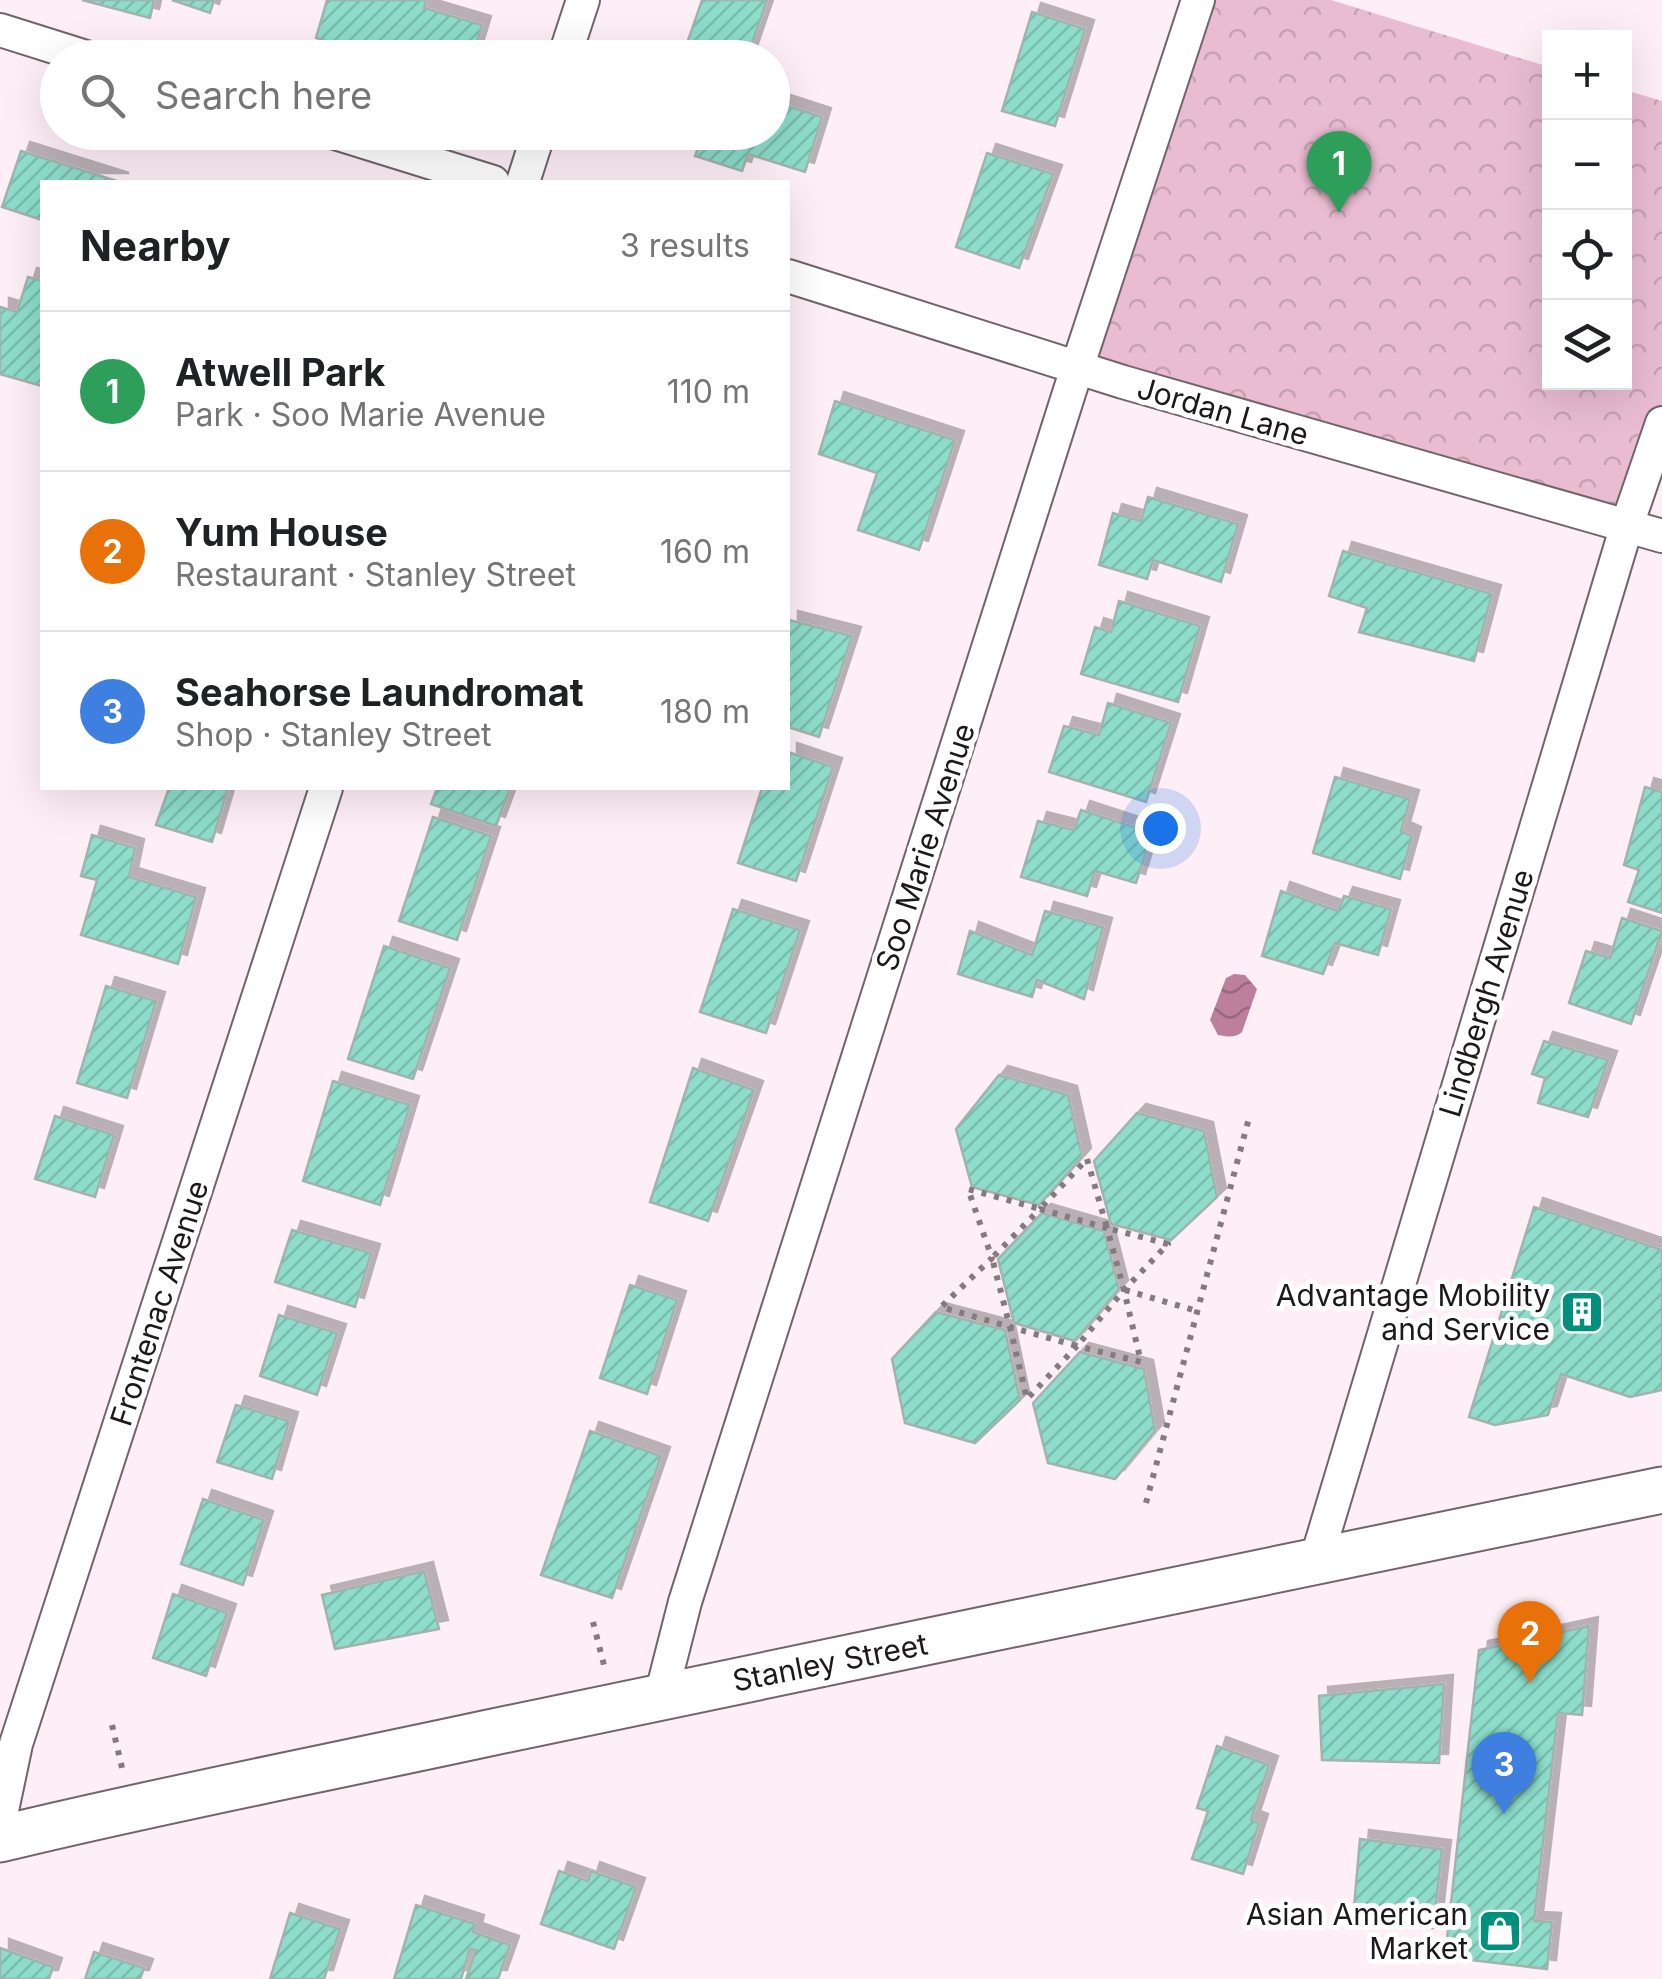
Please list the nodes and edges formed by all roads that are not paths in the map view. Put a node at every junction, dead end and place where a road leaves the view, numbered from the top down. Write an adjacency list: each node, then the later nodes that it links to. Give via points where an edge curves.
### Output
1 (583, 0): 4 (street)
2 (1198, 0): 11 (street, Soo Marie Avenue)
3 (0, 30): 5 (street)
4 (570, 40)
5 (40, 43)
6 (390, 150): 8 (street)
7 (533, 150): 9 (street)
8 (488, 180)
9 (523, 180)
10 (790, 277): 11 (street, Jordan Lane)
11 (1077, 368): 13 (street, Jordan Lane); 18 (street, Soo Marie Avenue, via 685,1602)
12 (1662, 423): 13 (street, Lindbergh Avenue)
13 (1627, 525): 14 (street, Jordan Lane); 17 (street, Lindbergh Avenue)
14 (1662, 536)
15 (325, 790): 19 (street, Frontenac Avenue, via 16,1744)
16 (1662, 1490): 17 (street, Stanley Street)
17 (1315, 1564): 18 (street, Stanley Street)
18 (661, 1696): 20 (street, Stanley Street)
19 (0, 1820)
20 (0, 1839)

